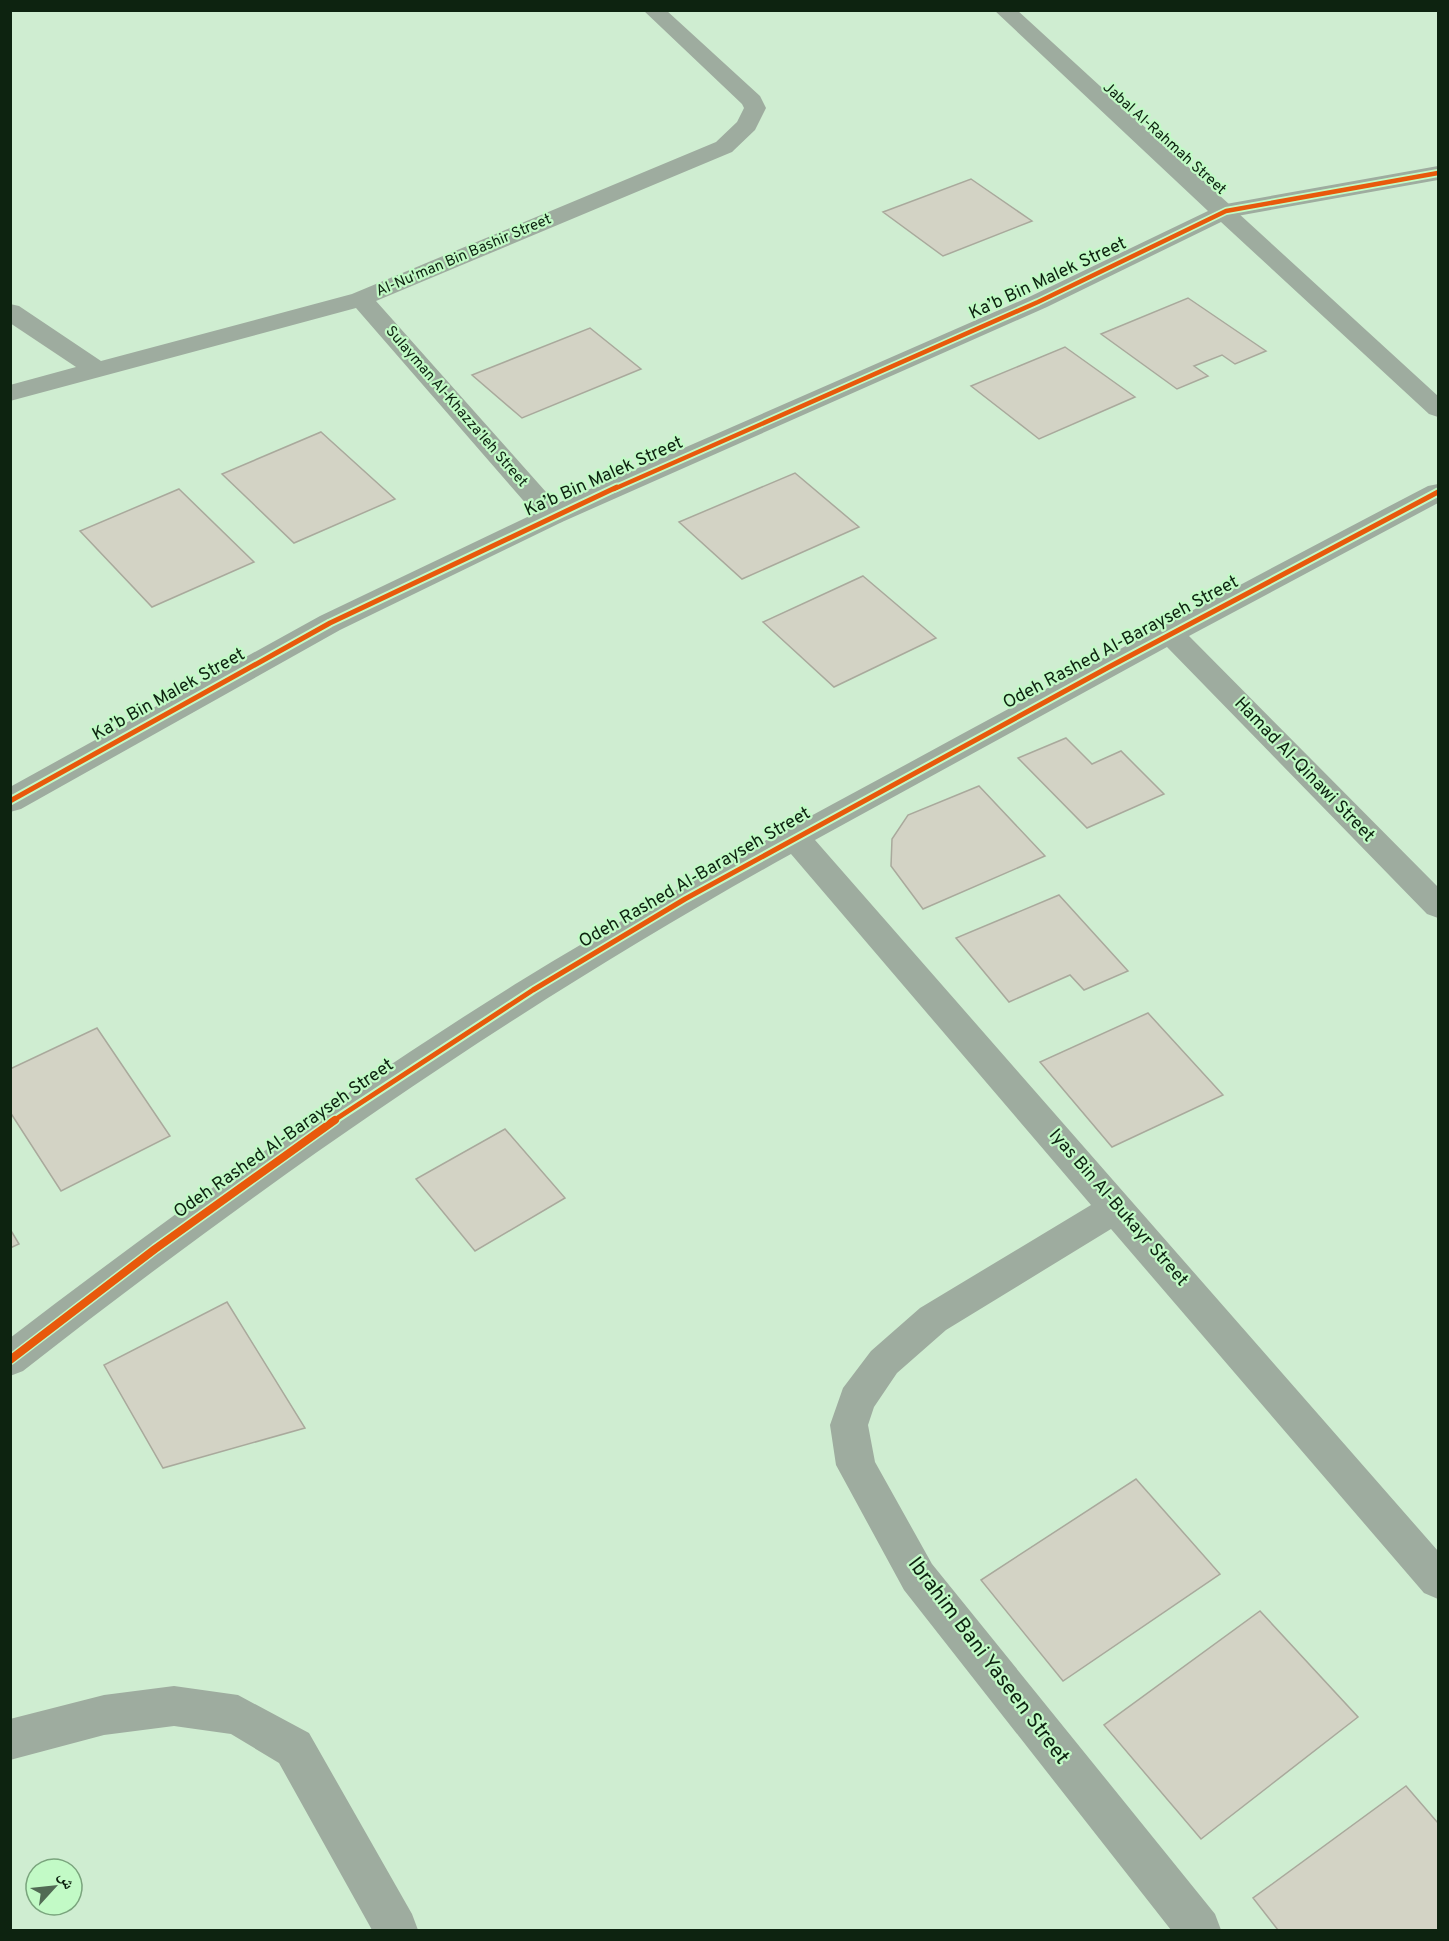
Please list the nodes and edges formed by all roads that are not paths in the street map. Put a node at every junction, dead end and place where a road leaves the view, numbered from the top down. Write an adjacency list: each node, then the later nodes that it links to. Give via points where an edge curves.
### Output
1 (653, 10): 5 (street, Al-Nu'man Bin Bashir Street, via 752,101 753,116 736,138 706,156)
2 (1008, 12): 4 (street, Jabal Al-Rahmah Street)
3 (1438, 174): 4 (street, Ka’b Bin Malek Street)
4 (1226, 211): 9 (street, Jabal Al-Rahmah Street); 11 (street, Ka’b Bin Malek Street, via 1038,302)
5 (361, 299): 7 (street, Al-Nu'man Bin Bashir Street); 11 (street, Sulayman Al-Khazza’leh Street)
6 (10, 311): 7 (street)
7 (97, 370): 8 (street, Al-Nu'man Bin Bashir Street)
8 (10, 393)
9 (1438, 409)
10 (1438, 492): 12 (street, Odeh Rashed Al-Barayseh Street)
11 (552, 516): 13 (street, Ka’b Bin Malek Street, via 330,623)
12 (1170, 633): 14 (street, Odeh Rashed Al-Barayseh Street); 15 (street, Hamad Al-Qinawi Street)
13 (10, 801)
14 (795, 838): 16 (street, Iyas Bin Al-Bukayr Street); 17 (street, Odeh Rashed Al-Barayseh Street, via 612,941 444,1046 280,1156)
15 (1438, 906)
16 (1117, 1207): 18 (street, Iyas Bin Al-Bukayr Street); 21 (street, Ibrahim Bani Yaseen Street, via 933,1319 884,1362 857,1400 849,1425 856,1465 918,1577)
17 (10, 1360)
18 (1438, 1580)
19 (10, 1740): 20 (street, via 104,1715 174,1706 238,1715 294,1748)
20 (396, 1930)
21 (1199, 1930)

